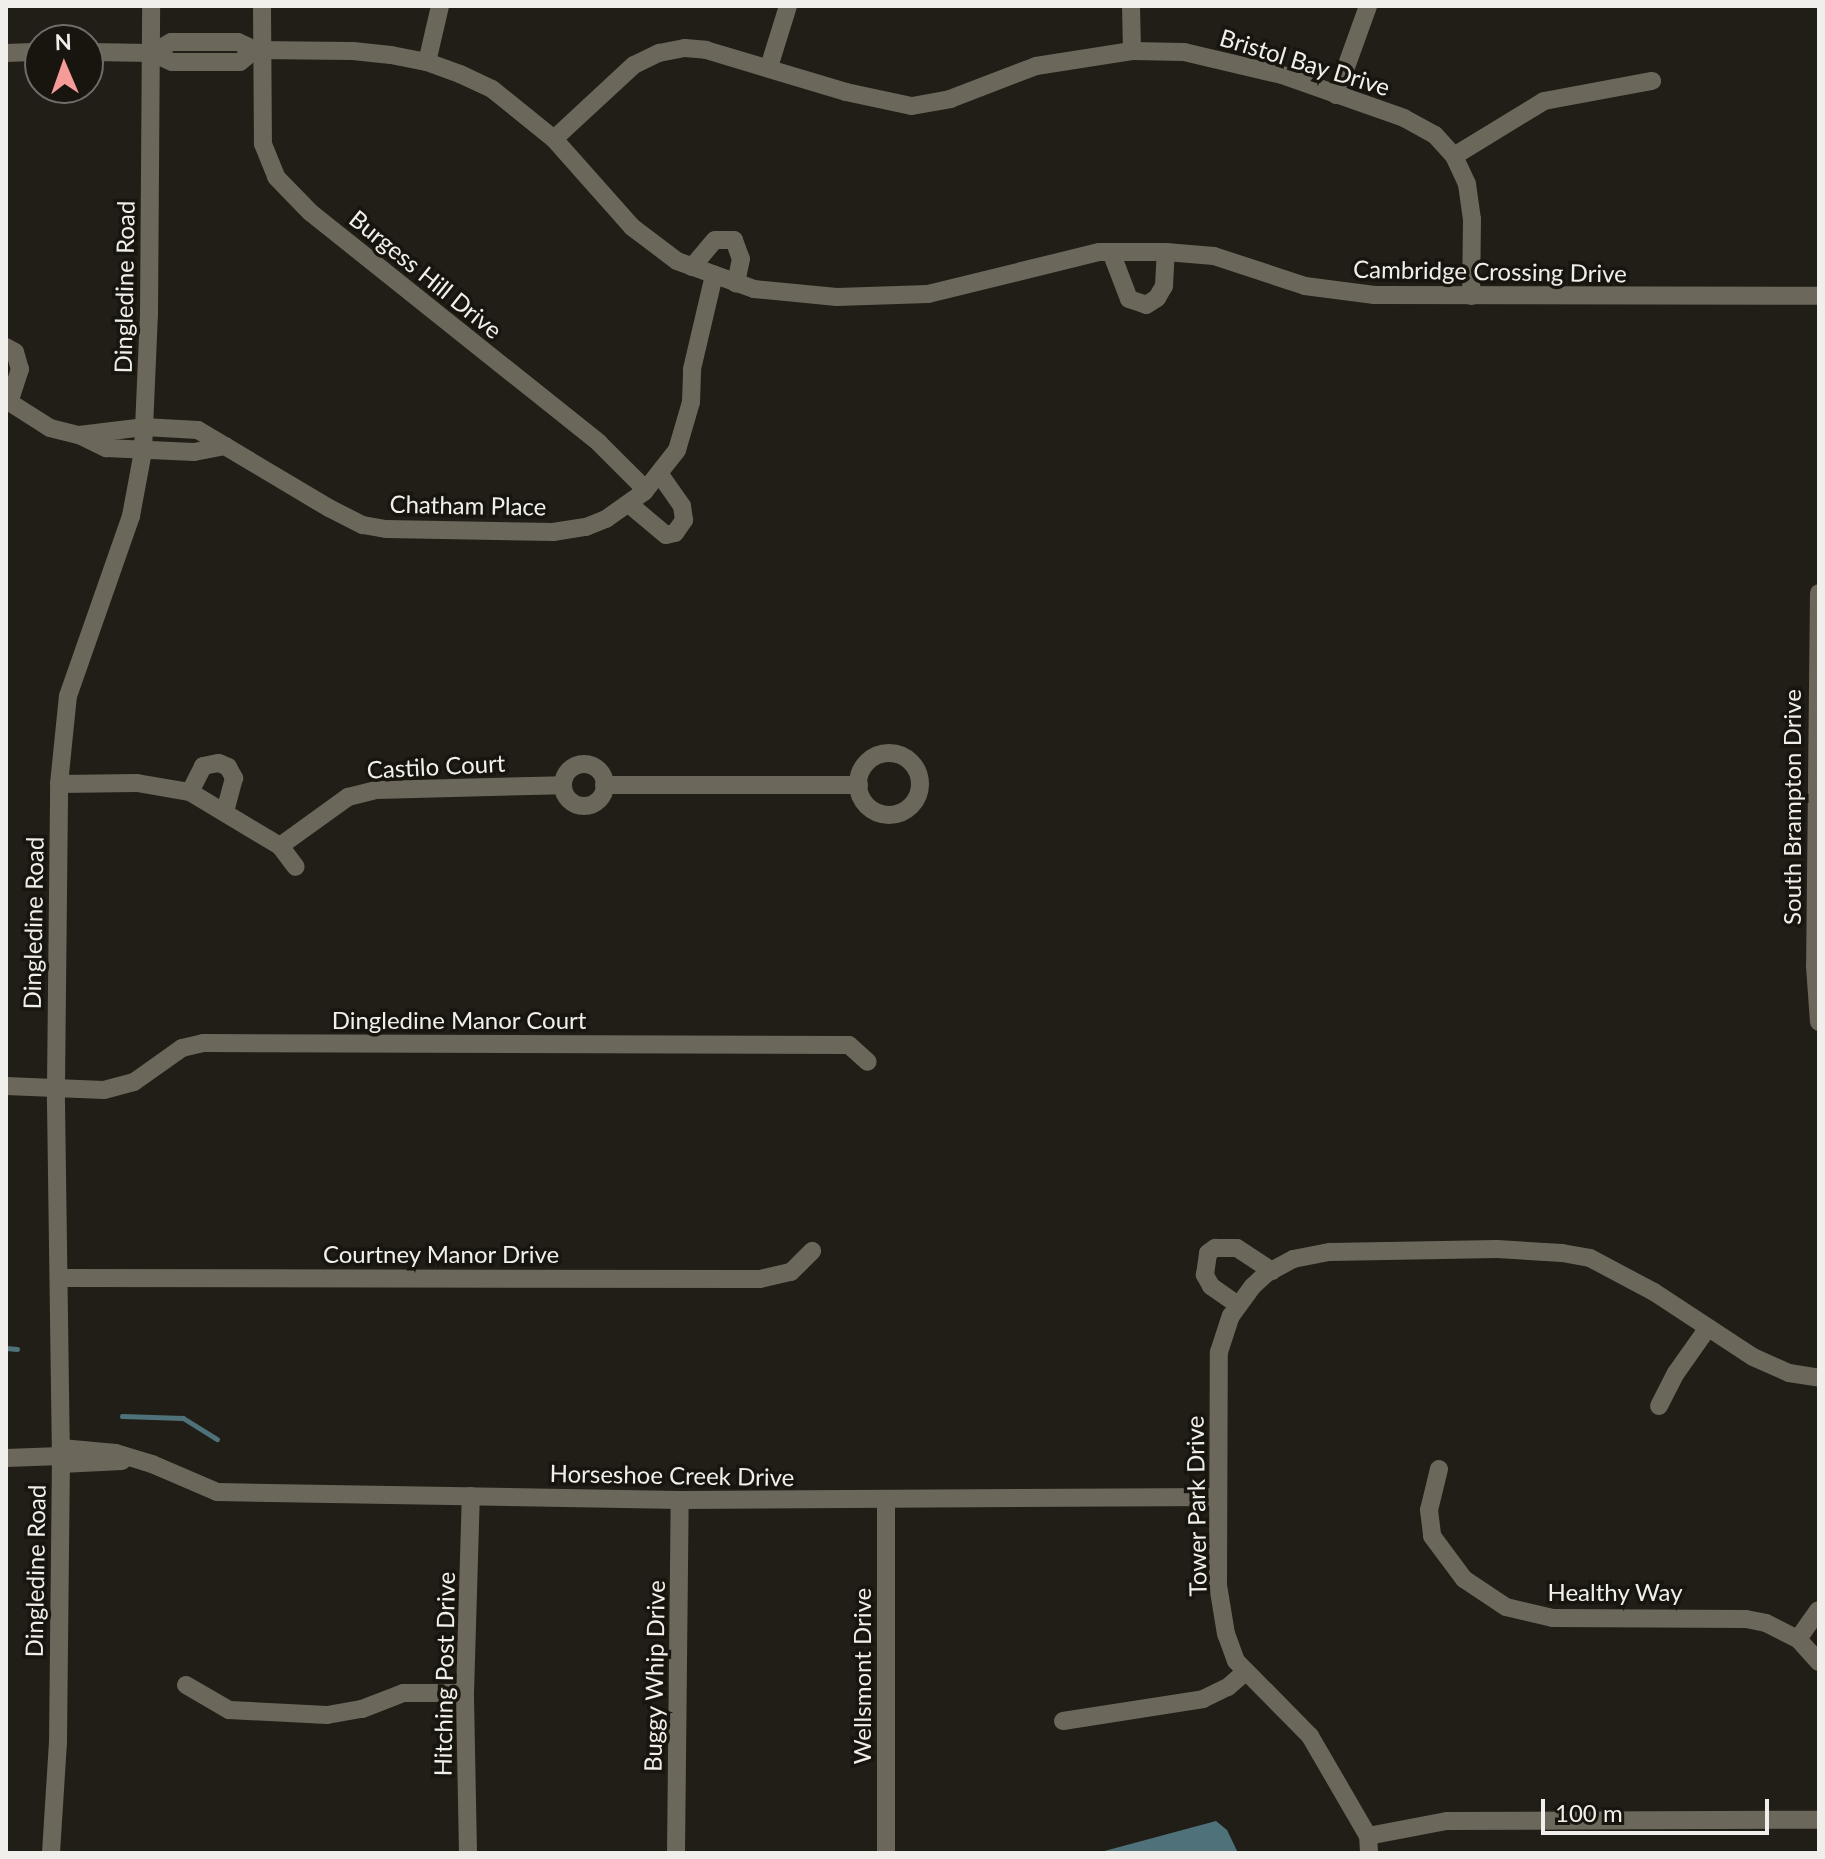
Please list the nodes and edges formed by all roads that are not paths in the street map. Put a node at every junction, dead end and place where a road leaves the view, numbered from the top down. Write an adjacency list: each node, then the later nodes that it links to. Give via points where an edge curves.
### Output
1 (151, 6): 10 (street, Dingledine Road)
2 (262, 6): 7 (street, Burgess Hill Drive)
3 (440, 6): 11 (street)
4 (788, 6): 12 (street)
5 (1131, 6): 8 (street)
6 (1368, 6): 14 (street)
7 (259, 50): 10 (street, Cambridge Crossing Drive, via 240,62 172,62); 11 (street, Cambridge Crossing Drive, via 353,51); 31 (street, Burgess Hill Drive, via 263,144 276,177 310,212 599,443)
8 (1132, 51): 12 (street, Bristol Bay Drive, via 1036,66 950,99 912,106); 14 (street, Bristol Bay Drive, via 1225,59)
9 (104, 52): 10 (street, Cambridge Crossing Drive)
10 (152, 53): 26 (street, Dingledine Road)
11 (427, 62): 15 (street, Cambridge Crossing Drive, via 492,89)
12 (769, 67): 15 (street, Bristol Bay Drive, via 706,50 659,53 634,65)
13 (1652, 81): 16 (street, via 1544,101)
14 (1336, 95): 16 (street, Bristol Bay Drive, via 1414,123 1435,135)
15 (554, 139): 19 (street, Cambridge Crossing Drive, via 632,227)
16 (1454, 156): 22 (street, Bristol Bay Drive, via 1470,201)
17 (1111, 252): 18 (street, Cambridge Crossing Drive); 18 (street, via 1129,299 1146,305 1164,286); 21 (street, Cambridge Crossing Drive, via 928,294 837,297)
18 (1166, 252): 22 (street, Cambridge Crossing Drive, via 1214,256 1336,293)
19 (692, 267): 20 (street, Cambridge Crossing Drive); 21 (street, via 715,240 734,240 741,259)
20 (714, 275): 21 (street, Cambridge Crossing Drive); 30 (street, Chatham Place, via 685,427)
21 (736, 283)
22 (1471, 296): 23 (street, Cambridge Crossing Drive)
23 (1819, 296)
24 (6, 347): 25 (street, via 15,352 20,369)
25 (7, 401): 27 (street, via 50,428)
26 (144, 427): 27 (street, Chatham Place); 28 (street, Chatham Place, via 198,430); 29 (street, Dingledine Road)
27 (79, 435): 29 (street, via 106,448)
28 (225, 446): 29 (street, via 194,452); 32 (street, Chatham Place, via 329,508 363,525 386,529 553,532 586,527)
29 (143, 451): 35 (street, Dingledine Road, via 131,516 68,696)
30 (660, 475): 31 (street, Chatham Place); 32 (street, via 682,506 684,520 675,533 658,530)
31 (646, 490): 32 (street, Chatham Place)
32 (629, 504)
33 (1819, 593): 34 (street, South Brampton Drive)
34 (1818, 763): 43 (street, South Brampton Drive)
35 (59, 784): 39 (street, via 137,783); 45 (street, Dingledine Road)
36 (563, 785): 37 (street, via 572,802 585,805 598,800); 37 (street, via 568,771 586,764 598,769); 41 (street, Castilo Court, via 377,790 348,797)
37 (604, 785): 38 (street)
38 (859, 785)
39 (190, 792): 40 (street); 40 (street, via 203,766 228,767 234,778)
40 (225, 811): 41 (street)
41 (280, 846): 42 (street)
42 (296, 867)
43 (1819, 1022)
44 (868, 1062): 45 (street, Dingledine Manor Court, via 849,1045 203,1043 182,1048 134,1082 104,1090)
45 (56, 1085): 46 (street, Dingledine Manor Court); 49 (street, Dingledine Road)
46 (6, 1086)
47 (812, 1251): 49 (street, Courtney Manor Drive, via 791,1272 760,1279)
48 (1272, 1271): 50 (street, Tower Park Drive); 50 (street, via 1237,1248 1208,1253 1205,1275 1211,1286); 51 (street, Tower Park Drive, via 1293,1259 1330,1252 1562,1253 1603,1265)
49 (60, 1278): 54 (street, Dingledine Road)
50 (1238, 1305): 58 (street, Tower Park Drive, via 1219,1352)
51 (1707, 1329): 52 (street, Tower Park Drive, via 1789,1373); 53 (street)
52 (1819, 1378)
53 (1659, 1406)
54 (61, 1456): 55 (street, Horseshoe Creek Drive); 57 (street, Horseshoe Creek Drive, via 116,1453 217,1492); 70 (street, Dingledine Road, via 58,1742)
55 (6, 1458)
56 (1439, 1469): 62 (street, Healthy Way, via 1429,1510 1432,1536 1464,1579 1506,1607 1553,1618 1746,1619)
57 (471, 1496): 59 (street, Horseshoe Creek Drive); 66 (street, Hitching Post Drive)
58 (1217, 1497): 60 (street, Horseshoe Creek Drive); 64 (street, Tower Park Drive, via 1218,1585 1236,1661)
59 (680, 1500): 60 (street, Horseshoe Creek Drive); 72 (street, Buggy Whip Drive)
60 (886, 1500): 73 (street, Wellsmont Drive)
61 (1818, 1610): 62 (street)
62 (1798, 1639): 63 (street, Healthy Way)
63 (1819, 1662)
64 (1245, 1672): 67 (street, via 1203,1699); 69 (street, Tower Park Drive, via 1310,1736)
65 (186, 1685): 66 (street, via 229,1710 327,1715 403,1693)
66 (465, 1693): 71 (street, Hitching Post Drive)
67 (1063, 1721)
68 (1819, 1820): 69 (street, via 1447,1821)
69 (1369, 1844)
70 (51, 1853)
71 (468, 1853)
72 (676, 1853)
73 (886, 1853)

